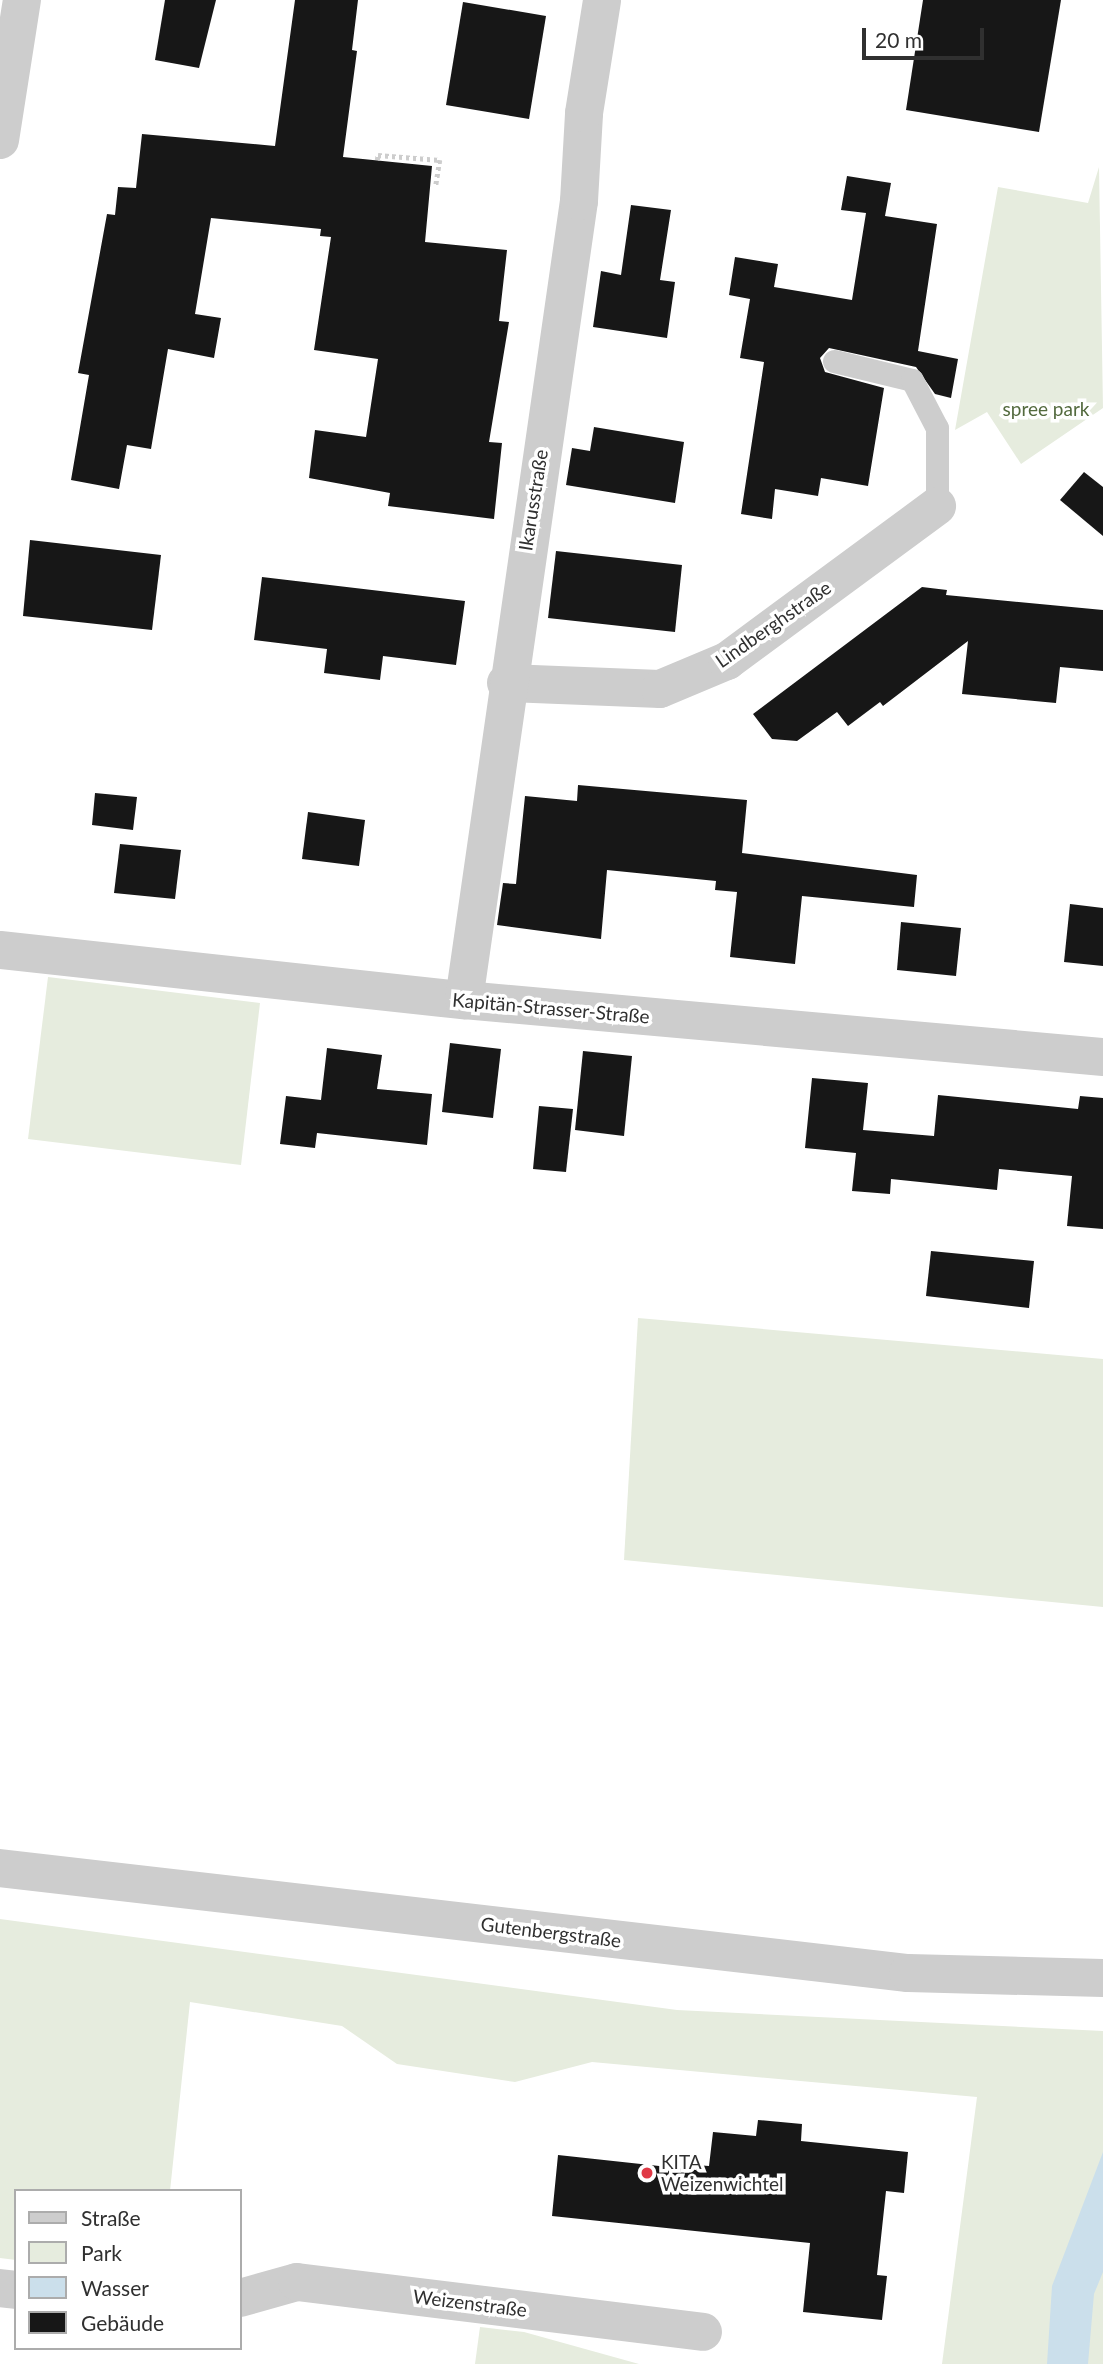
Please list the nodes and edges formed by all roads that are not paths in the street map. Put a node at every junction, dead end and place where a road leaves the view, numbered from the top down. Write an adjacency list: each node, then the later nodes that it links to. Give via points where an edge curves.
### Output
1 (22, 0): 3 (street)
2 (602, 0): 6 (street, Ikarusstraße, via 584,113 577,215)
3 (0, 139)
4 (835, 361): 5 (lane, via 912,380 937,428)
5 (937, 506): 6 (street, Lindberghstraße, via 727,661 660,690)
6 (506, 683): 8 (street, Ikarusstraße)
7 (0, 950): 8 (street, Kapitän-Strasser-Straße)
8 (464, 1000): 9 (street, Kapitän-Strasser-Straße)
9 (1103, 1057)
10 (0, 1868): 11 (street, Gutenbergstraße, via 908,1973)
11 (1103, 1978)
12 (242, 2297): 13 (street, Weizenstraße, via 297,2282)
13 (703, 2332)

